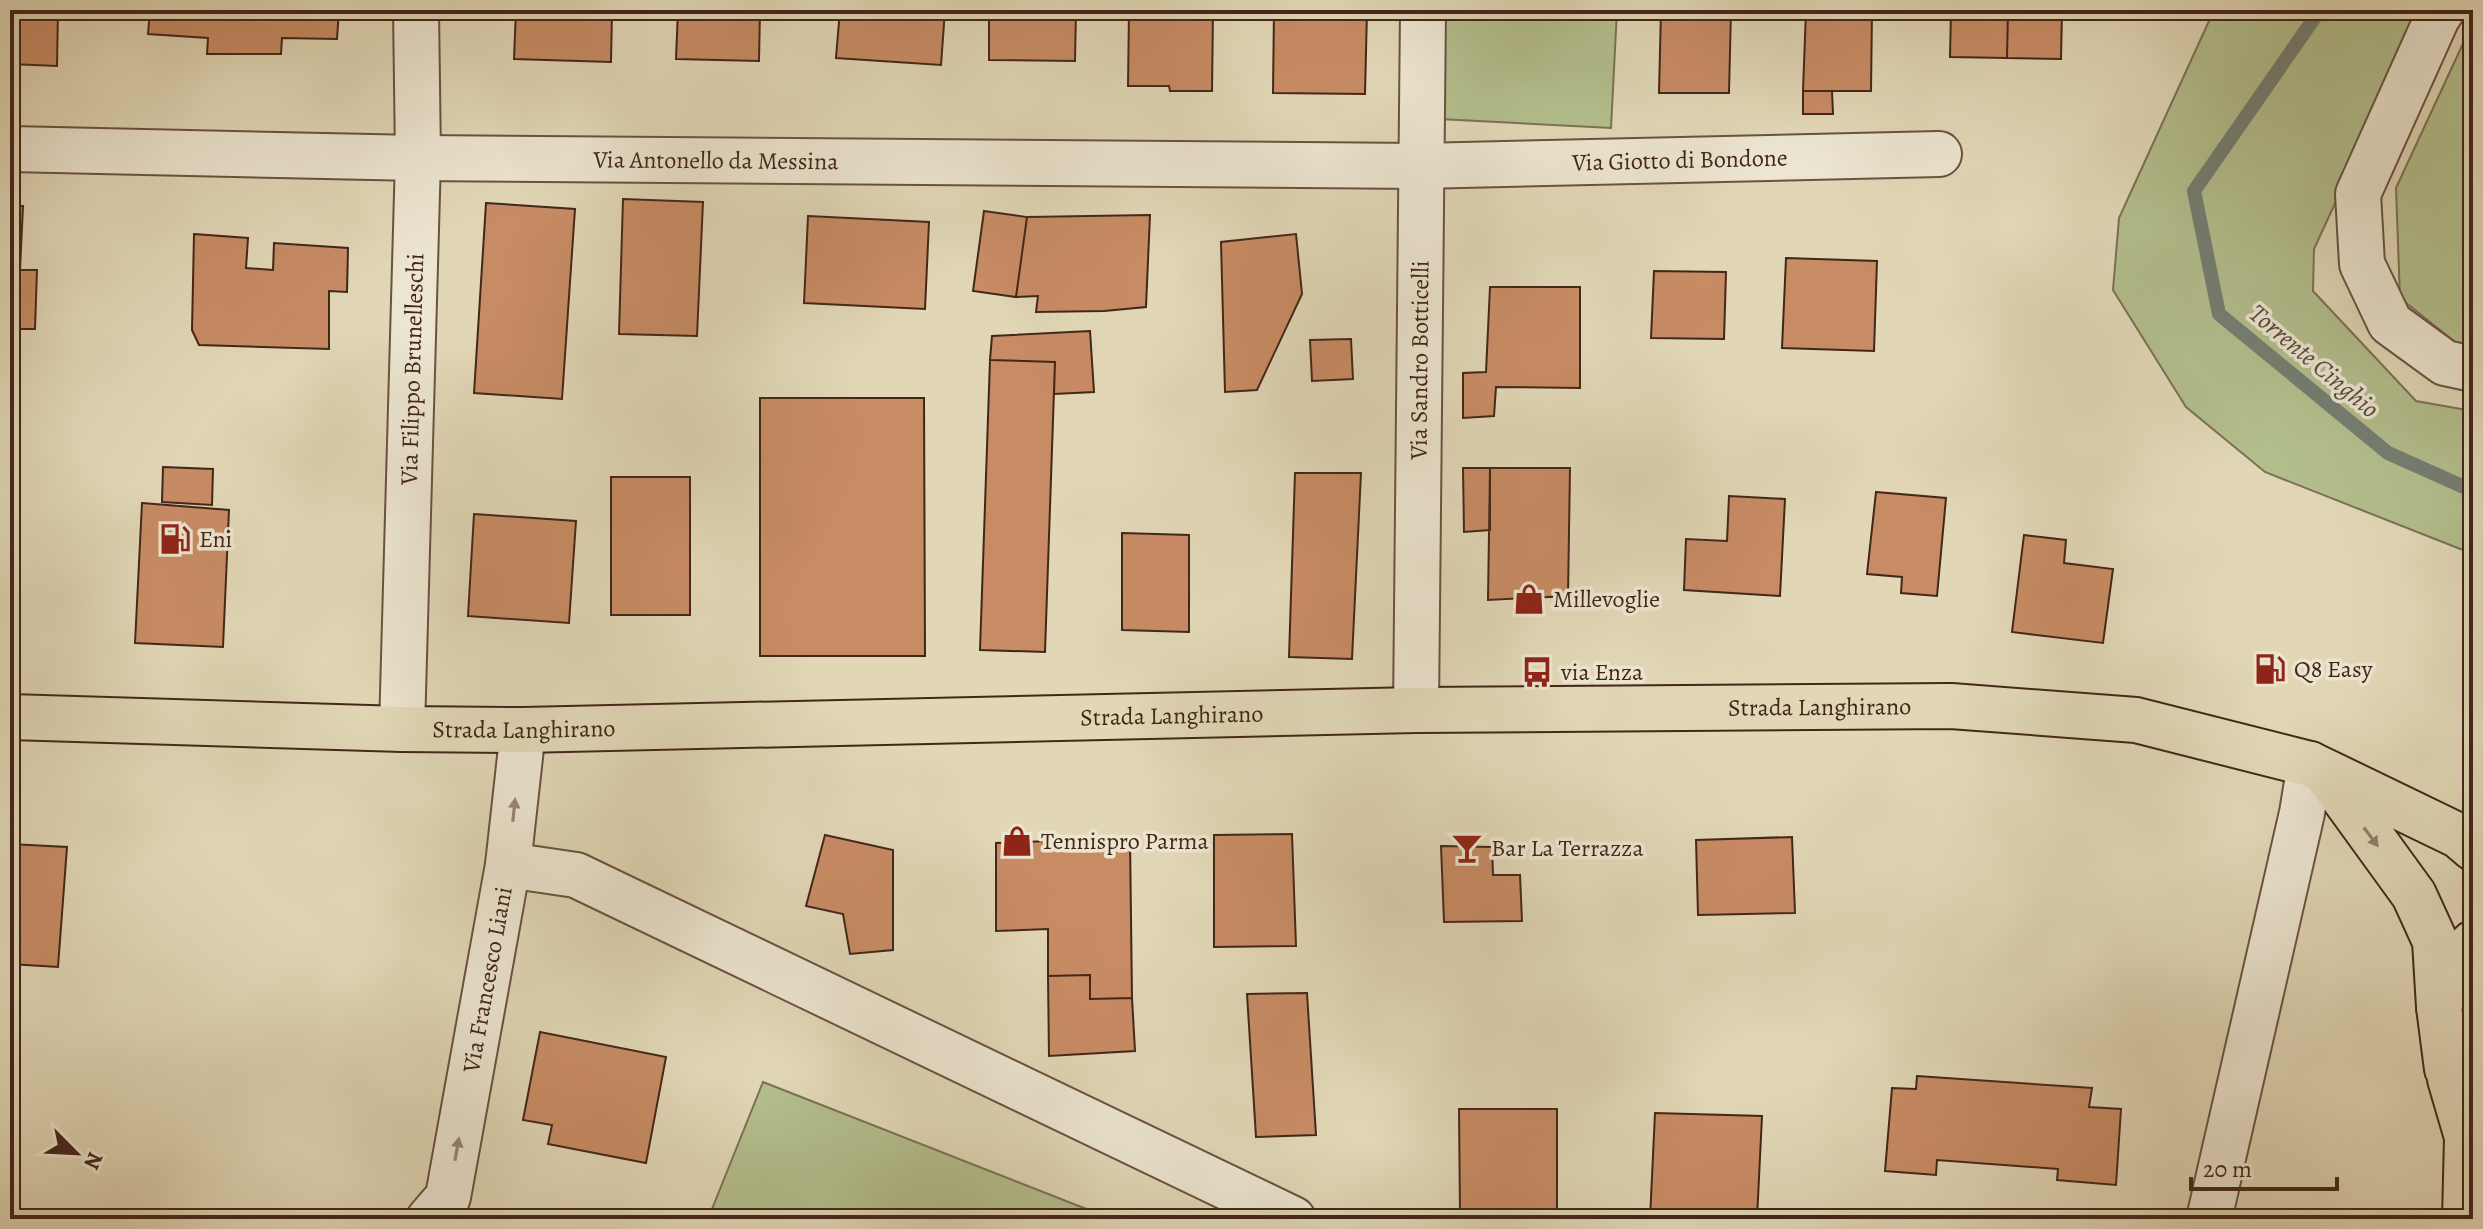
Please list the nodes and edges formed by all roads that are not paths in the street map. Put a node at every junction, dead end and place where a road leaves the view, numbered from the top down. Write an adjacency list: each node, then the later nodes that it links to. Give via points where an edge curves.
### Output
1 (416, 10): 6 (street, Via Filippo Brunelleschi)
2 (1423, 10): 7 (street, Via Sandro Botticelli)
3 (2442, 10): 8 (street, via 2358,194 2362,264 2390,323 2445,363)
4 (10, 149): 6 (street, Via Antonello da Messina)
5 (1939, 154): 7 (street, Via Giotto di Bondone)
6 (418, 158): 7 (street, Via Antonello da Messina); 11 (street, Via Filippo Brunelleschi)
7 (1420, 166): 9 (street, Via Sandro Botticelli)
8 (2473, 369)
9 (1416, 710): 12 (main road, Strada Langhirano); 13 (main road, Strada Langhirano, via 1951,706 2136,720)
10 (10, 717): 11 (main road, Strada Langhirano)
11 (402, 729): 12 (main road, Strada Langhirano)
12 (523, 730): 15 (street, Via Francesco Liani, one-way to 12)
13 (2318, 769): 14 (main road, Strada Langhirano, via 2459,836); 17 (main road, one-way to 17, via 2414,895 2435,941); 22 (street, via 2302,813)
14 (2473, 848)
15 (508, 865): 20 (street, Via Francesco Liani, one-way to 15, via 448,1197); 21 (street, via 576,875)
16 (2473, 943): 17 (main road, via 2457,959)
17 (2439, 1007): 18 (main road)
18 (2447, 1069): 19 (main road); 23 (main road, via 2467,1137)
19 (2473, 1107)
20 (429, 1219)
21 (1293, 1219)
22 (2209, 1219)
23 (2465, 1219)

